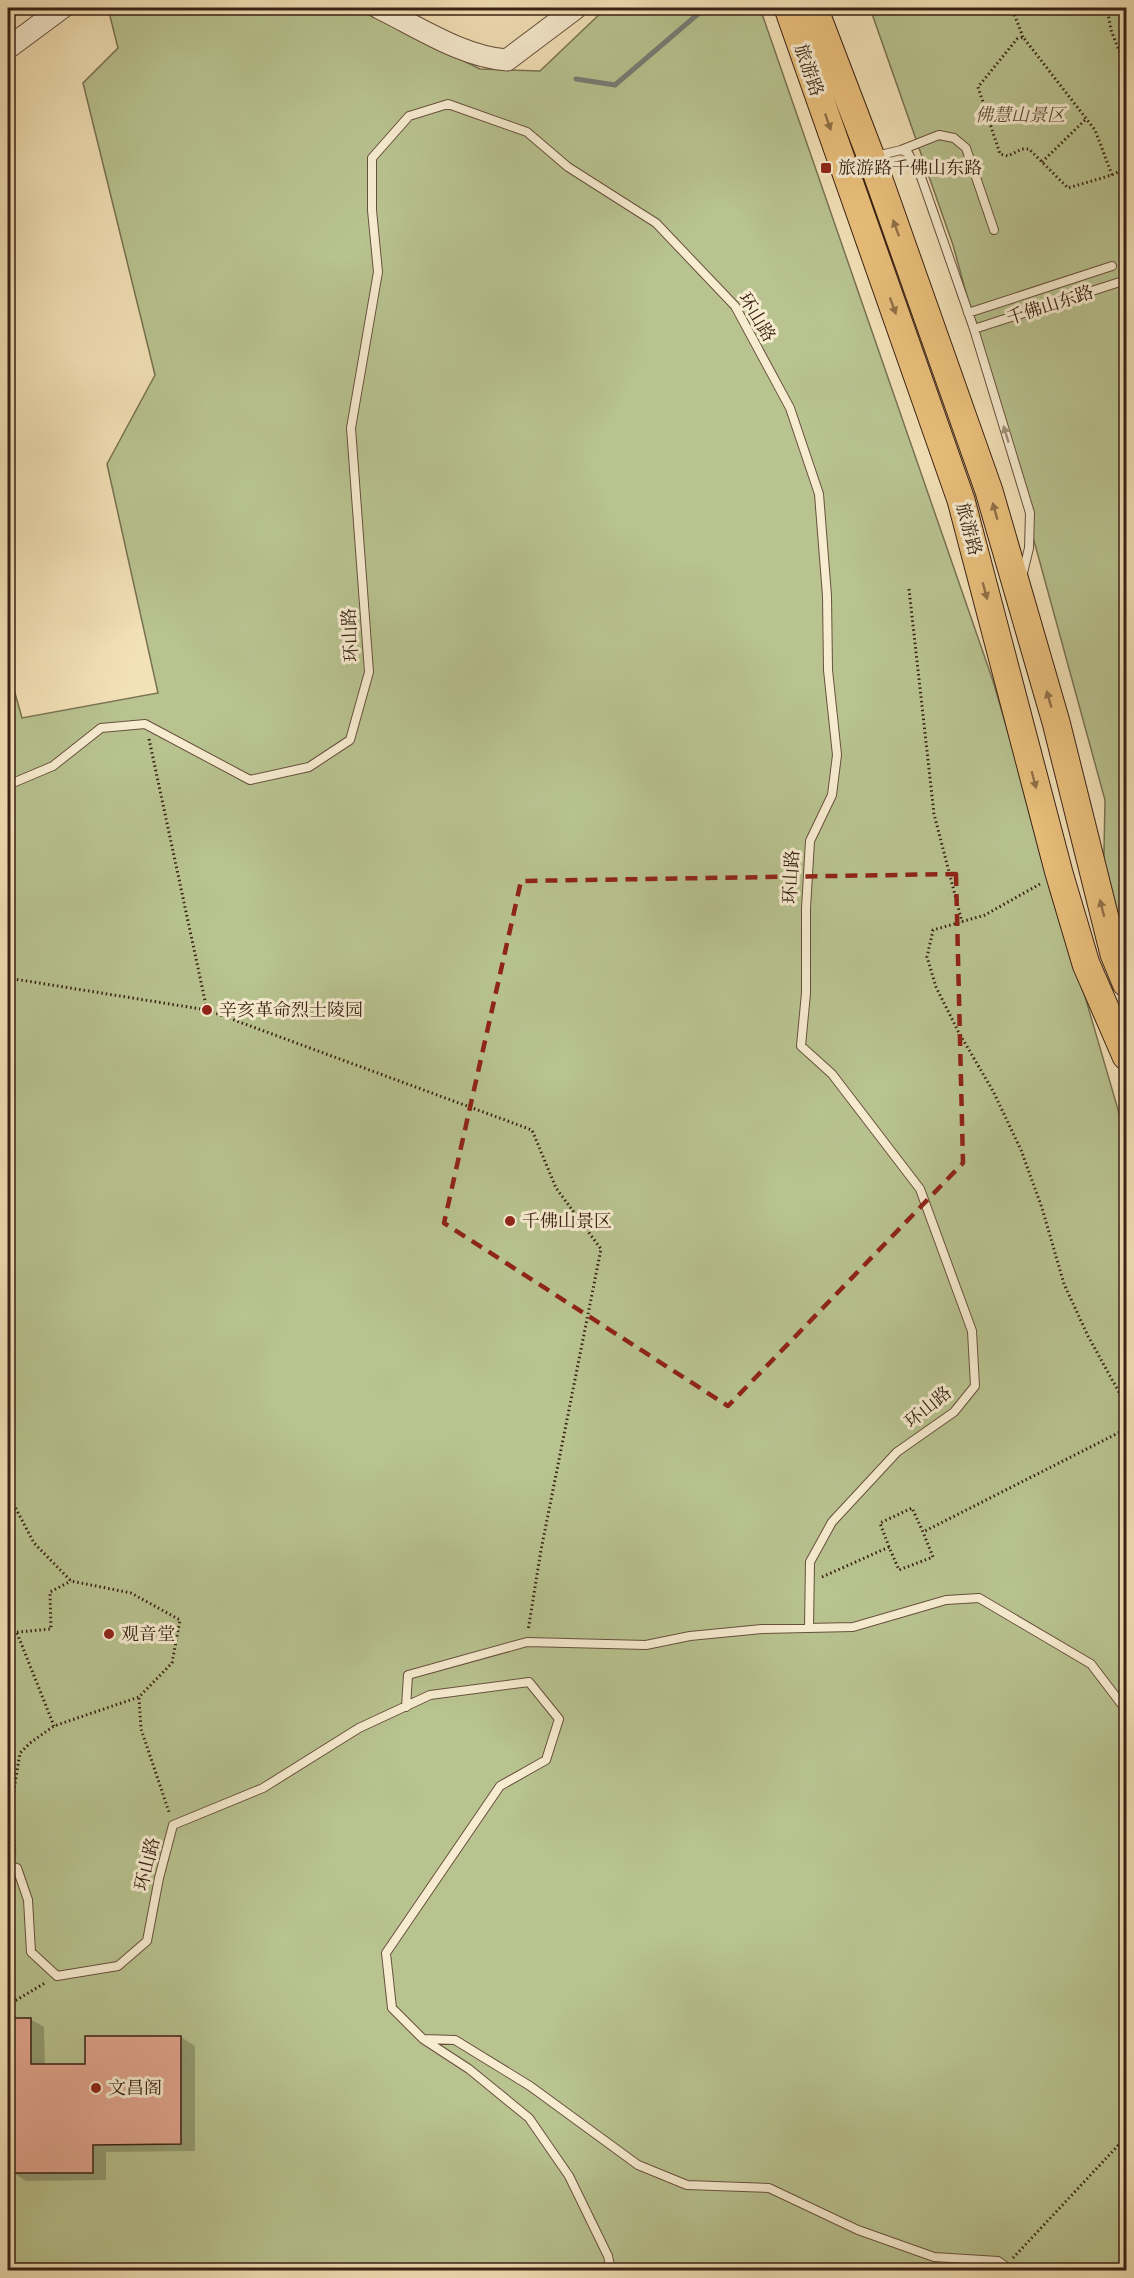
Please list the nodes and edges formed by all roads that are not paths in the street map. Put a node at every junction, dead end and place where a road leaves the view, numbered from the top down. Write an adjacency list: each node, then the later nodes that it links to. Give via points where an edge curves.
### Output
1 (62, 8): 6 (street)
2 (379, 8): 3 (street, via 487,59 507,60)
3 (576, 8)
4 (788, 8): 17 (main road, 旅游路, one-way to 17, via 962,500 1059,873 1086,964)
5 (814, 8): 8 (main road, 旅游路)
6 (8, 48)
7 (901, 150): 8 (lane); 9 (lane, via 939,135 954,138 966,148); 12 (lane, via 908,153 921,177)
8 (871, 157): 14 (main road, 旅游路, one-way to 8, via 989,491)
9 (994, 230)
10 (1112, 266): 12 (lane)
11 (1126, 280): 13 (lane, 千佛山东路)
12 (968, 313): 13 (lane)
13 (974, 329): 14 (lane, one-way to 13, via 1029,548 1030,513)
14 (1018, 592): 16 (main road, 旅游路, one-way to 14, via 1114,954 1056,722)
15 (8, 785): 18 (lane, 环山路, via 53,766 101,728 145,724 250,780 309,767 350,740 369,672 351,428 378,272 372,158 409,116 448,104 527,132 568,168 656,223 735,306 790,408 819,494 828,670 837,755 832,795 810,841 801,1046 832,1074 920,1189 972,1331 975,1386 954,1412 897,1452 832,1522 810,1562)
16 (1126, 983)
17 (1126, 1056)
18 (809, 1627): 19 (lane, via 690,1636 646,1645 527,1642 408,1675); 20 (lane, via 854,1627 946,1600 979,1598 1092,1664)
19 (406, 1707): 21 (lane, 环山路, via 359,1728 263,1788 173,1826 147,1941 118,1966 57,1976 31,1952 28,1900); 22 (lane, 环山路, via 430,1695 530,1682 559,1719 546,1760 500,1786 386,1953 392,2008)
20 (1126, 1710)
21 (12, 1866)
22 (423, 2039): 23 (lane, via 455,2040 530,2086 638,2164 687,2185 769,2188 858,2230 934,2256 998,2260); 24 (lane, via 469,2069 529,2118 569,2176 608,2256)
23 (1008, 2268)
24 (611, 2271)

